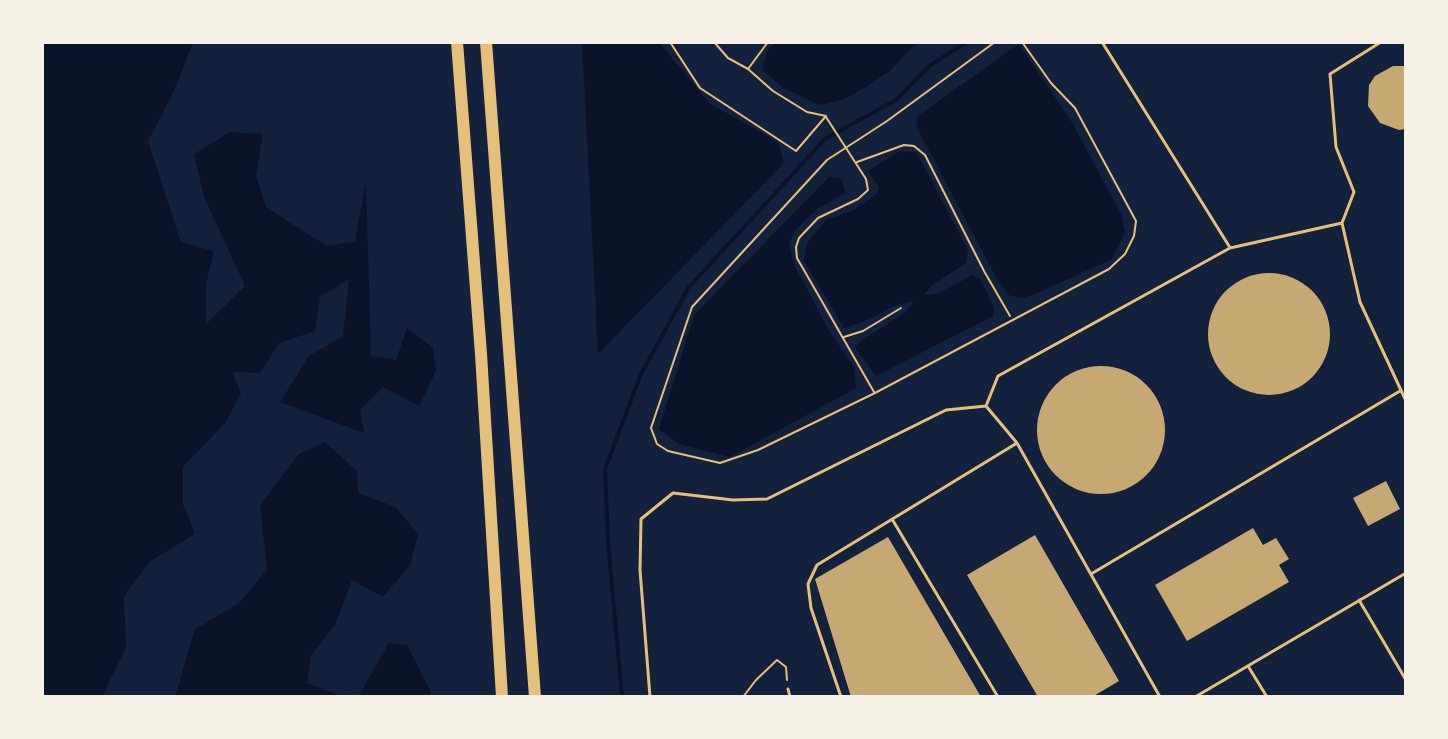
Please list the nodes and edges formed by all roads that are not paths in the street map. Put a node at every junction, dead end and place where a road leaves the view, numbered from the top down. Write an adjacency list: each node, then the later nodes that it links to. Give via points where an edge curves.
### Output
1 (457, 42): 18 (highway)
2 (486, 42): 19 (highway)
3 (1102, 42): 6 (lane)
4 (1381, 42): 5 (lane, via 1330,74 1336,147 1354,192)
5 (1342, 223): 6 (lane); 7 (lane, via 1360,302)
6 (1230, 248): 9 (lane, via 998,376)
7 (1400, 391): 8 (lane); 13 (lane)
8 (1406, 401)
9 (986, 406): 10 (lane); 20 (lane, via 946,410 767,499 673,493 641,519)
10 (1017, 443): 11 (lane); 13 (lane)
11 (892, 519): 22 (lane, via 817,565 808,584); 23 (lane)
12 (1406, 573): 14 (lane)
13 (1091, 574): 24 (lane)
14 (1359, 600): 15 (lane); 16 (lane)
15 (1247, 666): 25 (lane); 26 (lane)
16 (1406, 680)
17 (788, 689): 21 (lane)
18 (502, 697)
19 (535, 697)
20 (650, 697)
21 (790, 697)
22 (841, 697)
23 (998, 697)
24 (1160, 697)
25 (1195, 697)
26 (1267, 697)

